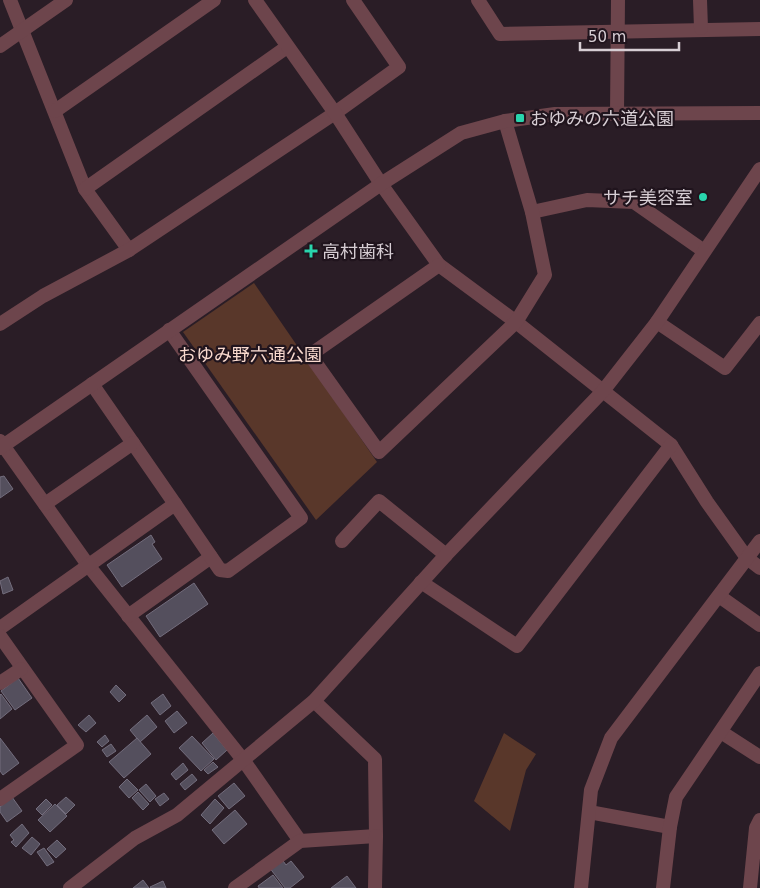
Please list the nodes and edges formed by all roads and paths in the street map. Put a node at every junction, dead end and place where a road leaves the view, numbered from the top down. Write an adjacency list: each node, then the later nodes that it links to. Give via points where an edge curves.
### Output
1 (10, 0): 11 (street)
2 (66, 0): 11 (street)
3 (214, 0): 15 (street)
4 (255, 0): 14 (street)
5 (353, 0): 16 (street, via 399,67)
6 (478, 0): 12 (street, via 500,34)
7 (618, 0): 12 (street)
8 (700, 0): 9 (street)
9 (701, 28): 10 (street); 12 (street)
10 (760, 29)
11 (22, 31): 13 (street); 15 (street)
12 (617, 32): 18 (street)
13 (0, 46)
14 (287, 48): 16 (street); 22 (street)
15 (55, 111): 22 (street)
16 (335, 113): 21 (street); 24 (street)
17 (760, 113): 18 (street)
18 (617, 114): 19 (street, via 555,114)
19 (505, 120): 21 (street, via 461,133); 23 (street)
20 (760, 169): 25 (street)
21 (381, 184): 26 (street); 31 (street)
22 (85, 189): 24 (street)
23 (532, 212): 25 (street, via 587,200 634,202); 27 (street, via 545,275)
24 (129, 250): 30 (street, via 43,296)
25 (704, 251): 28 (street)
26 (438, 265): 27 (street); 27 (street, via 310,355 379,452)
27 (516, 322): 33 (street)
28 (657, 322): 29 (street, via 725,368); 33 (street)
29 (760, 323)
30 (0, 324)
31 (169, 330): 32 (street); 42 (street, via 301,518 228,571 220,570)
32 (92, 384): 34 (street); 35 (street)
33 (603, 391): 36 (street); 41 (street)
34 (133, 443): 37 (street); 38 (street)
35 (1, 445): 37 (street)
36 (671, 445): 43 (street); 46 (street, via 517,646)
37 (45, 504): 44 (street)
38 (174, 504): 42 (street); 44 (street)
39 (342, 541): 41 (street, via 379,501)
40 (760, 541): 43 (street)
41 (446, 555): 46 (street)
42 (211, 557): 48 (street)
43 (747, 558): 45 (street); 47 (street)
44 (88, 565): 48 (street); 50 (street)
45 (760, 568)
46 (422, 582): 55 (street)
47 (719, 596): 49 (street); 60 (street, via 611,738 591,790)
48 (128, 616): 58 (street)
49 (760, 625)
50 (0, 628)
51 (0, 636): 52 (street)
52 (21, 668): 54 (street); 59 (street, via 77,745)
53 (760, 673): 56 (street)
54 (0, 683)
55 (314, 701): 58 (street); 63 (street, via 375,759)
56 (721, 732): 57 (street); 62 (street, via 676,797)
57 (760, 756)
58 (244, 761): 64 (street); 65 (street, via 177,815 135,838)
59 (0, 799)
60 (588, 812): 62 (street); 68 (street)
61 (760, 820): 70 (street, via 756,828)
62 (670, 827): 69 (street)
63 (376, 836): 64 (street); 67 (street)
64 (300, 841): 66 (street)
65 (70, 888)
66 (235, 888)
67 (375, 888)
68 (581, 888)
69 (663, 888)
70 (750, 888)

